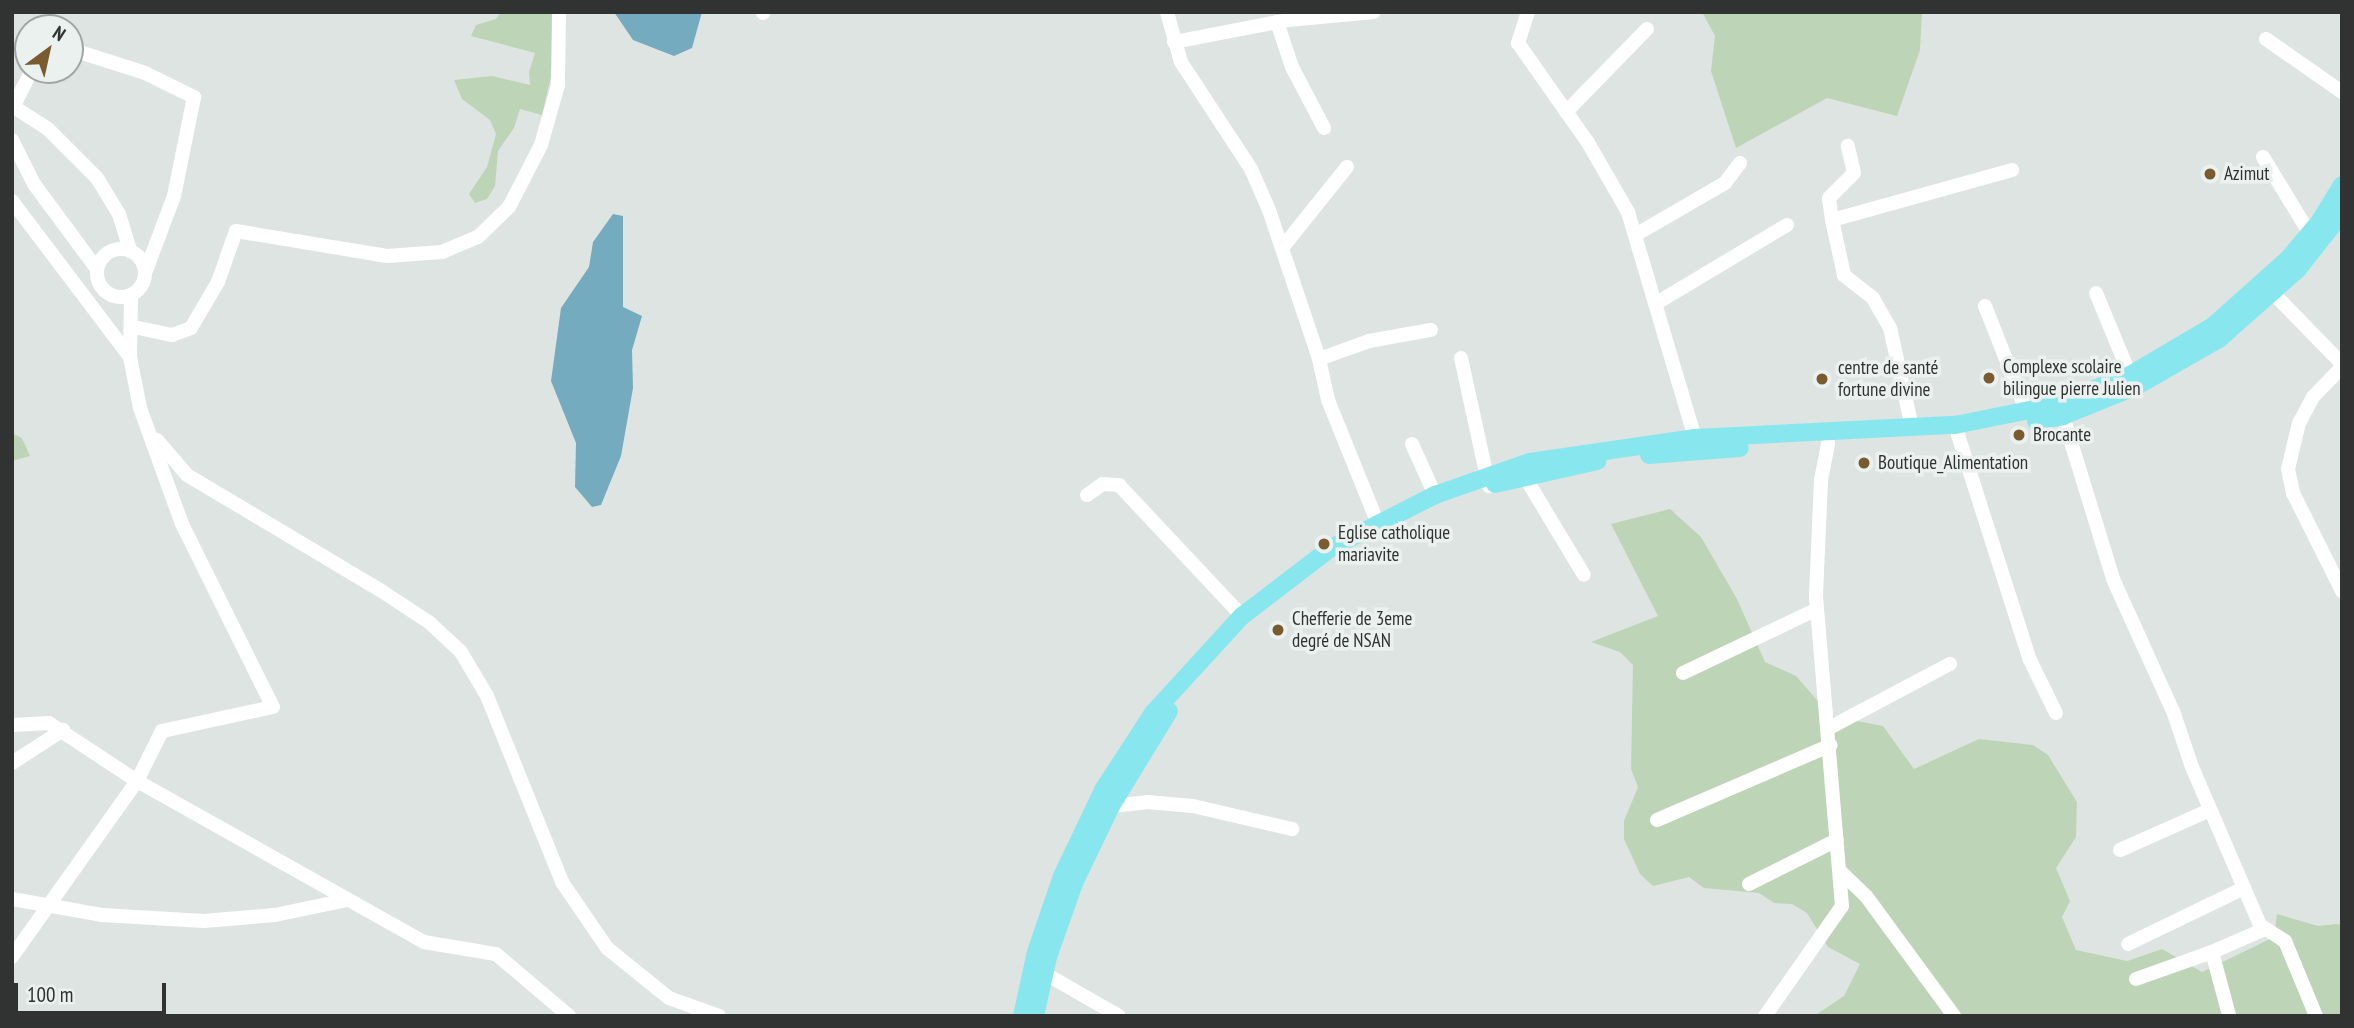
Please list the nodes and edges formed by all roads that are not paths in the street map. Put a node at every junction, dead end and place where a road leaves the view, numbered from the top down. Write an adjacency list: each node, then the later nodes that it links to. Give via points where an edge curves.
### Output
1 (559, 12): 37 (street, via 558,85 541,145 522,188 478,237 442,252 387,256 236,231 218,282 191,328 172,335)
2 (1167, 12): 8 (street)
3 (1374, 12): 5 (street)
4 (1524, 16): 13 (street, via 1518,43)
5 (1277, 22): 8 (street); 14 (street, via 1292,67)
6 (1647, 29): 13 (street)
7 (2266, 39): 11 (street)
8 (1174, 42): 28 (street, via 1181,62 1251,169)
9 (84, 53): 31 (street, via 145,73 194,97 174,196)
10 (25, 84): 12 (street)
11 (2342, 92)
12 (13, 108): 29 (street, via 48,129 97,178 119,214)
13 (1566, 112): 26 (street, via 1617,190)
14 (1324, 128)
15 (12, 140): 30 (street, via 34,184)
16 (1848, 146): 24 (street, via 1854,173 1829,198)
17 (2263, 157): 27 (street)
18 (1740, 163): 26 (street, via 1726,183)
19 (1347, 167): 28 (street)
20 (2012, 170): 24 (street)
21 (2342, 185): 27 (main road)
22 (12, 201): 39 (street)
23 (2342, 213): 33 (main road)
24 (1832, 220): 46 (street, via 1844,275 1872,298 1890,328)
25 (1787, 225): 35 (street)
26 (1637, 234): 35 (street, via 1642,270)
27 (2310, 234): 43 (main road, via 2263,284 2213,327)
28 (1282, 248): 41 (street)
29 (130, 251): 30 (street, via 109,252); 31 (street, via 141,259)
30 (97, 269): 34 (street, via 106,292)
31 (145, 272): 34 (street, via 139,290)
32 (2096, 293): 43 (street)
33 (2273, 293): 42 (street); 45 (main road, via 2219,339 2185,360 2137,386)
34 (131, 295): 37 (street)
35 (1655, 304): 49 (street)
36 (1985, 306): 44 (street)
37 (134, 327): 39 (street)
38 (1431, 330): 41 (street, via 1369,341)
39 (130, 357): 47 (street, via 140,408)
40 (1461, 358): 53 (street)
41 (1319, 359): 56 (street, via 1328,400)
42 (2342, 366): 58 (street, via 2313,397 2299,423 2288,469 2293,493)
43 (2130, 375): 44 (main road, via 2054,405)
44 (2026, 410): 46 (main road, via 1955,425)
45 (2063, 416): 48 (main road); 71 (street, via 2113,579 2173,711)
46 (1912, 427): 49 (main road)
47 (150, 430): 69 (street, via 182,524 273,707 162,730); 90 (street, via 187,475 380,590 461,652 487,696 562,882 607,948 669,998)
48 (1958, 435): 50 (main road); 63 (street, via 2030,660)
49 (1695, 438): 53 (main road, via 1600,449)
50 (1828, 443): 52 (main road, via 1602,460); 59 (street, via 1821,480)
51 (1412, 444): 55 (street)
52 (1525, 477): 53 (main road); 57 (street)
53 (1488, 480): 55 (main road); 70 (main road, via 1382,531 1316,572 1249,624 1162,720)
54 (1087, 495): 60 (street, via 1103,484 1119,485)
55 (1435, 495): 56 (main road)
56 (1377, 522): 60 (main road, via 1290,577)
57 (1584, 575)
58 (2342, 591)
59 (1817, 609): 62 (street); 65 (street)
60 (1242, 616): 91 (main road, via 1153,713 1103,790 1062,876 1036,952)
61 (1950, 663): 65 (street)
62 (1683, 673)
63 (2056, 713)
64 (12, 725): 66 (street, via 49,723)
65 (1829, 728): 67 (street)
66 (63, 730): 68 (street); 69 (street)
67 (1831, 745): 72 (street); 74 (street)
68 (12, 763)
69 (137, 781): 80 (street); 81 (street)
70 (1111, 806): 73 (street, via 1147,802 1194,806); 86 (main road, via 1074,883)
71 (2210, 810): 75 (street); 78 (street)
72 (1657, 820)
73 (1292, 830)
74 (1837, 841): 76 (street); 77 (street)
75 (2120, 850)
76 (1841, 872): 94 (street, via 1840,913); 95 (street, via 1866,896)
77 (1749, 884)
78 (2244, 888): 82 (street); 83 (street)
79 (12, 899): 81 (street)
80 (347, 900): 81 (street, via 275,915 204,921 102,915); 89 (street, via 424,942 496,954)
81 (48, 906): 85 (street)
82 (2265, 929): 84 (street); 96 (street, via 2285,941)
83 (2128, 944)
84 (2212, 951): 87 (street); 88 (street)
85 (12, 957)
86 (1044, 973): 92 (main road); 93 (street)
87 (2136, 979)
88 (2229, 1015)
89 (569, 1016)
90 (719, 1016)
91 (1022, 1016)
92 (1035, 1016)
93 (1119, 1016)
94 (1765, 1016)
95 (1954, 1016)
96 (2316, 1016)

